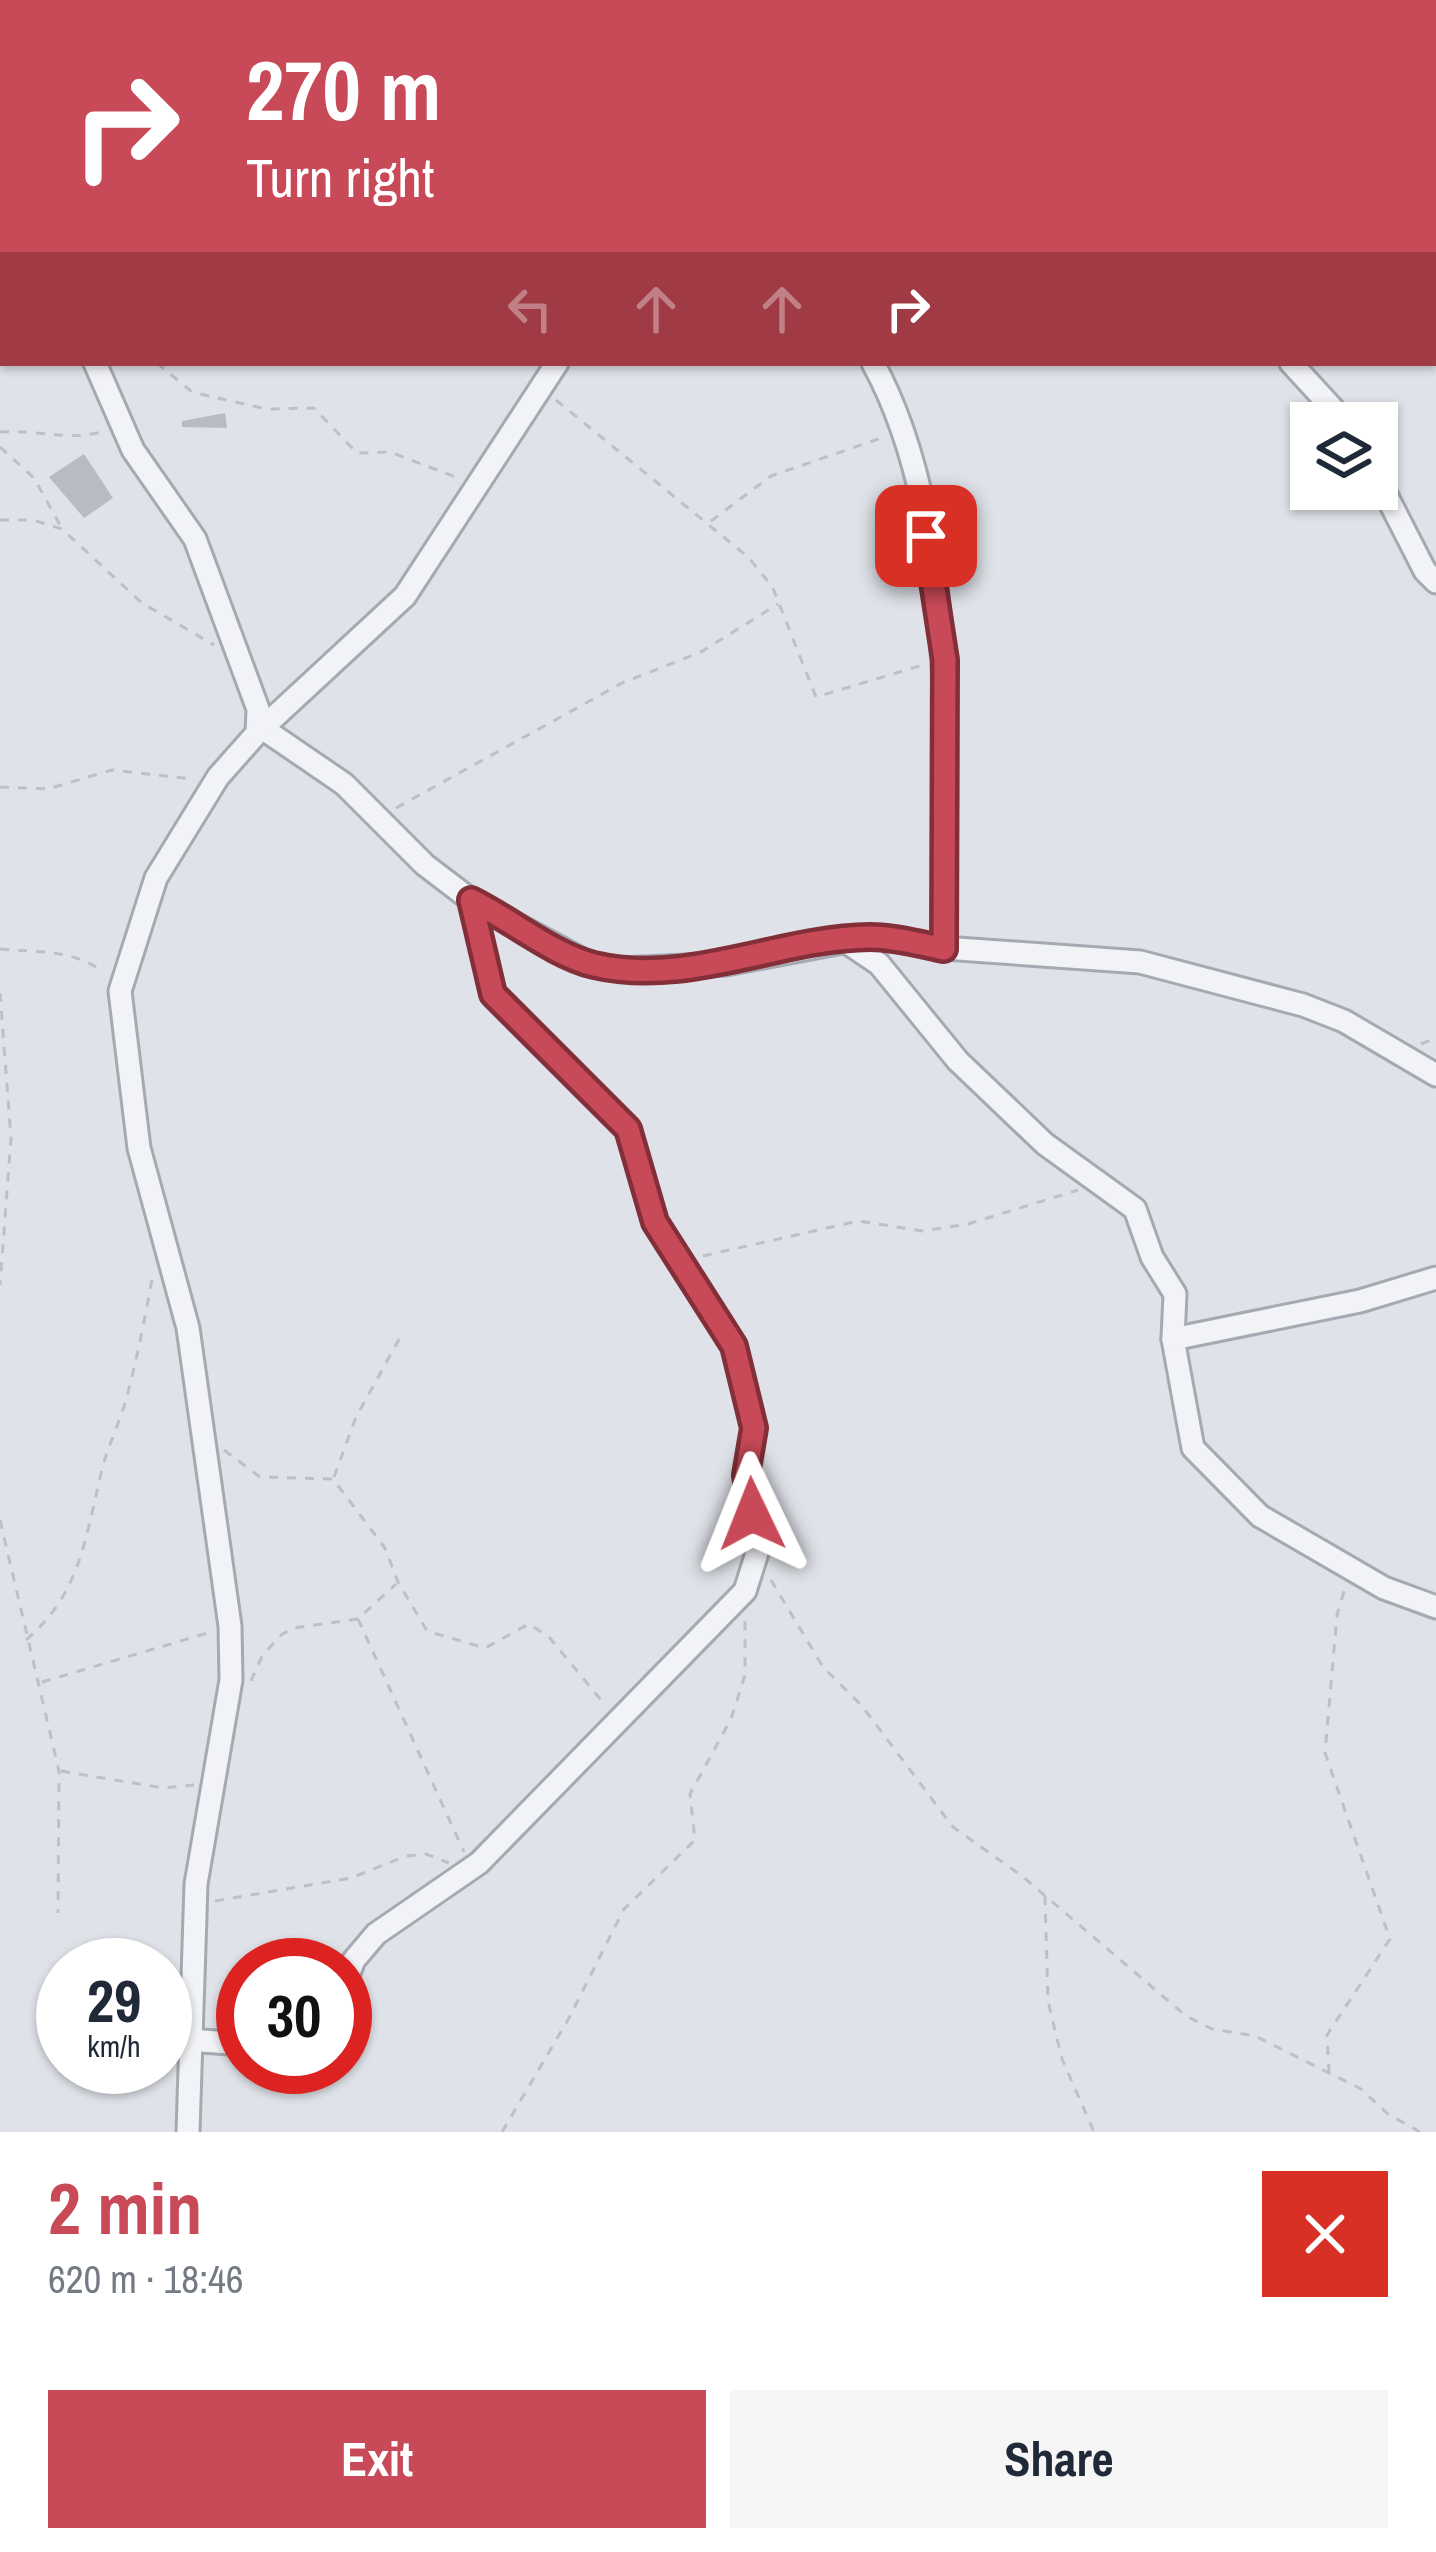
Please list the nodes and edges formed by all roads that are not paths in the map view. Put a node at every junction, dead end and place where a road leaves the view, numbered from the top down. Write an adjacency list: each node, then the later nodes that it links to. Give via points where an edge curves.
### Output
1 (96, 366): 8 (street, via 124,427 195,538 244,663)
2 (555, 366): 8 (street, via 405,596)
3 (874, 366): 11 (street, via 904,430 945,660)
4 (1294, 366): 5 (street)
5 (1327, 402)
6 (1394, 510): 7 (street)
7 (1436, 582)
8 (261, 732): 9 (street, via 321,766); 17 (street, via 218,777 156,878 120,991 126,1076 188,1328 230,1626 231,1680 203,1827)
9 (471, 900): 10 (street, via 559,951 620,969 727,964); 16 (street, via 493,994 628,1129 655,1222 734,1346 754,1428 746,1475 757,1553 746,1591 620,1722 468,1871)
10 (845, 941): 11 (street); 14 (street, via 879,964 958,1061 1045,1144 1135,1209 1174,1294)
11 (944, 949): 12 (street, via 1141,962 1303,1005)
12 (1436, 1075)
13 (1436, 1278): 14 (street)
14 (1173, 1339): 15 (street, via 1193,1448 1260,1516 1421,1606)
15 (1436, 1607)
16 (372, 1939)
17 (192, 1962)
18 (188, 2094): 19 (street)
19 (188, 2132)

